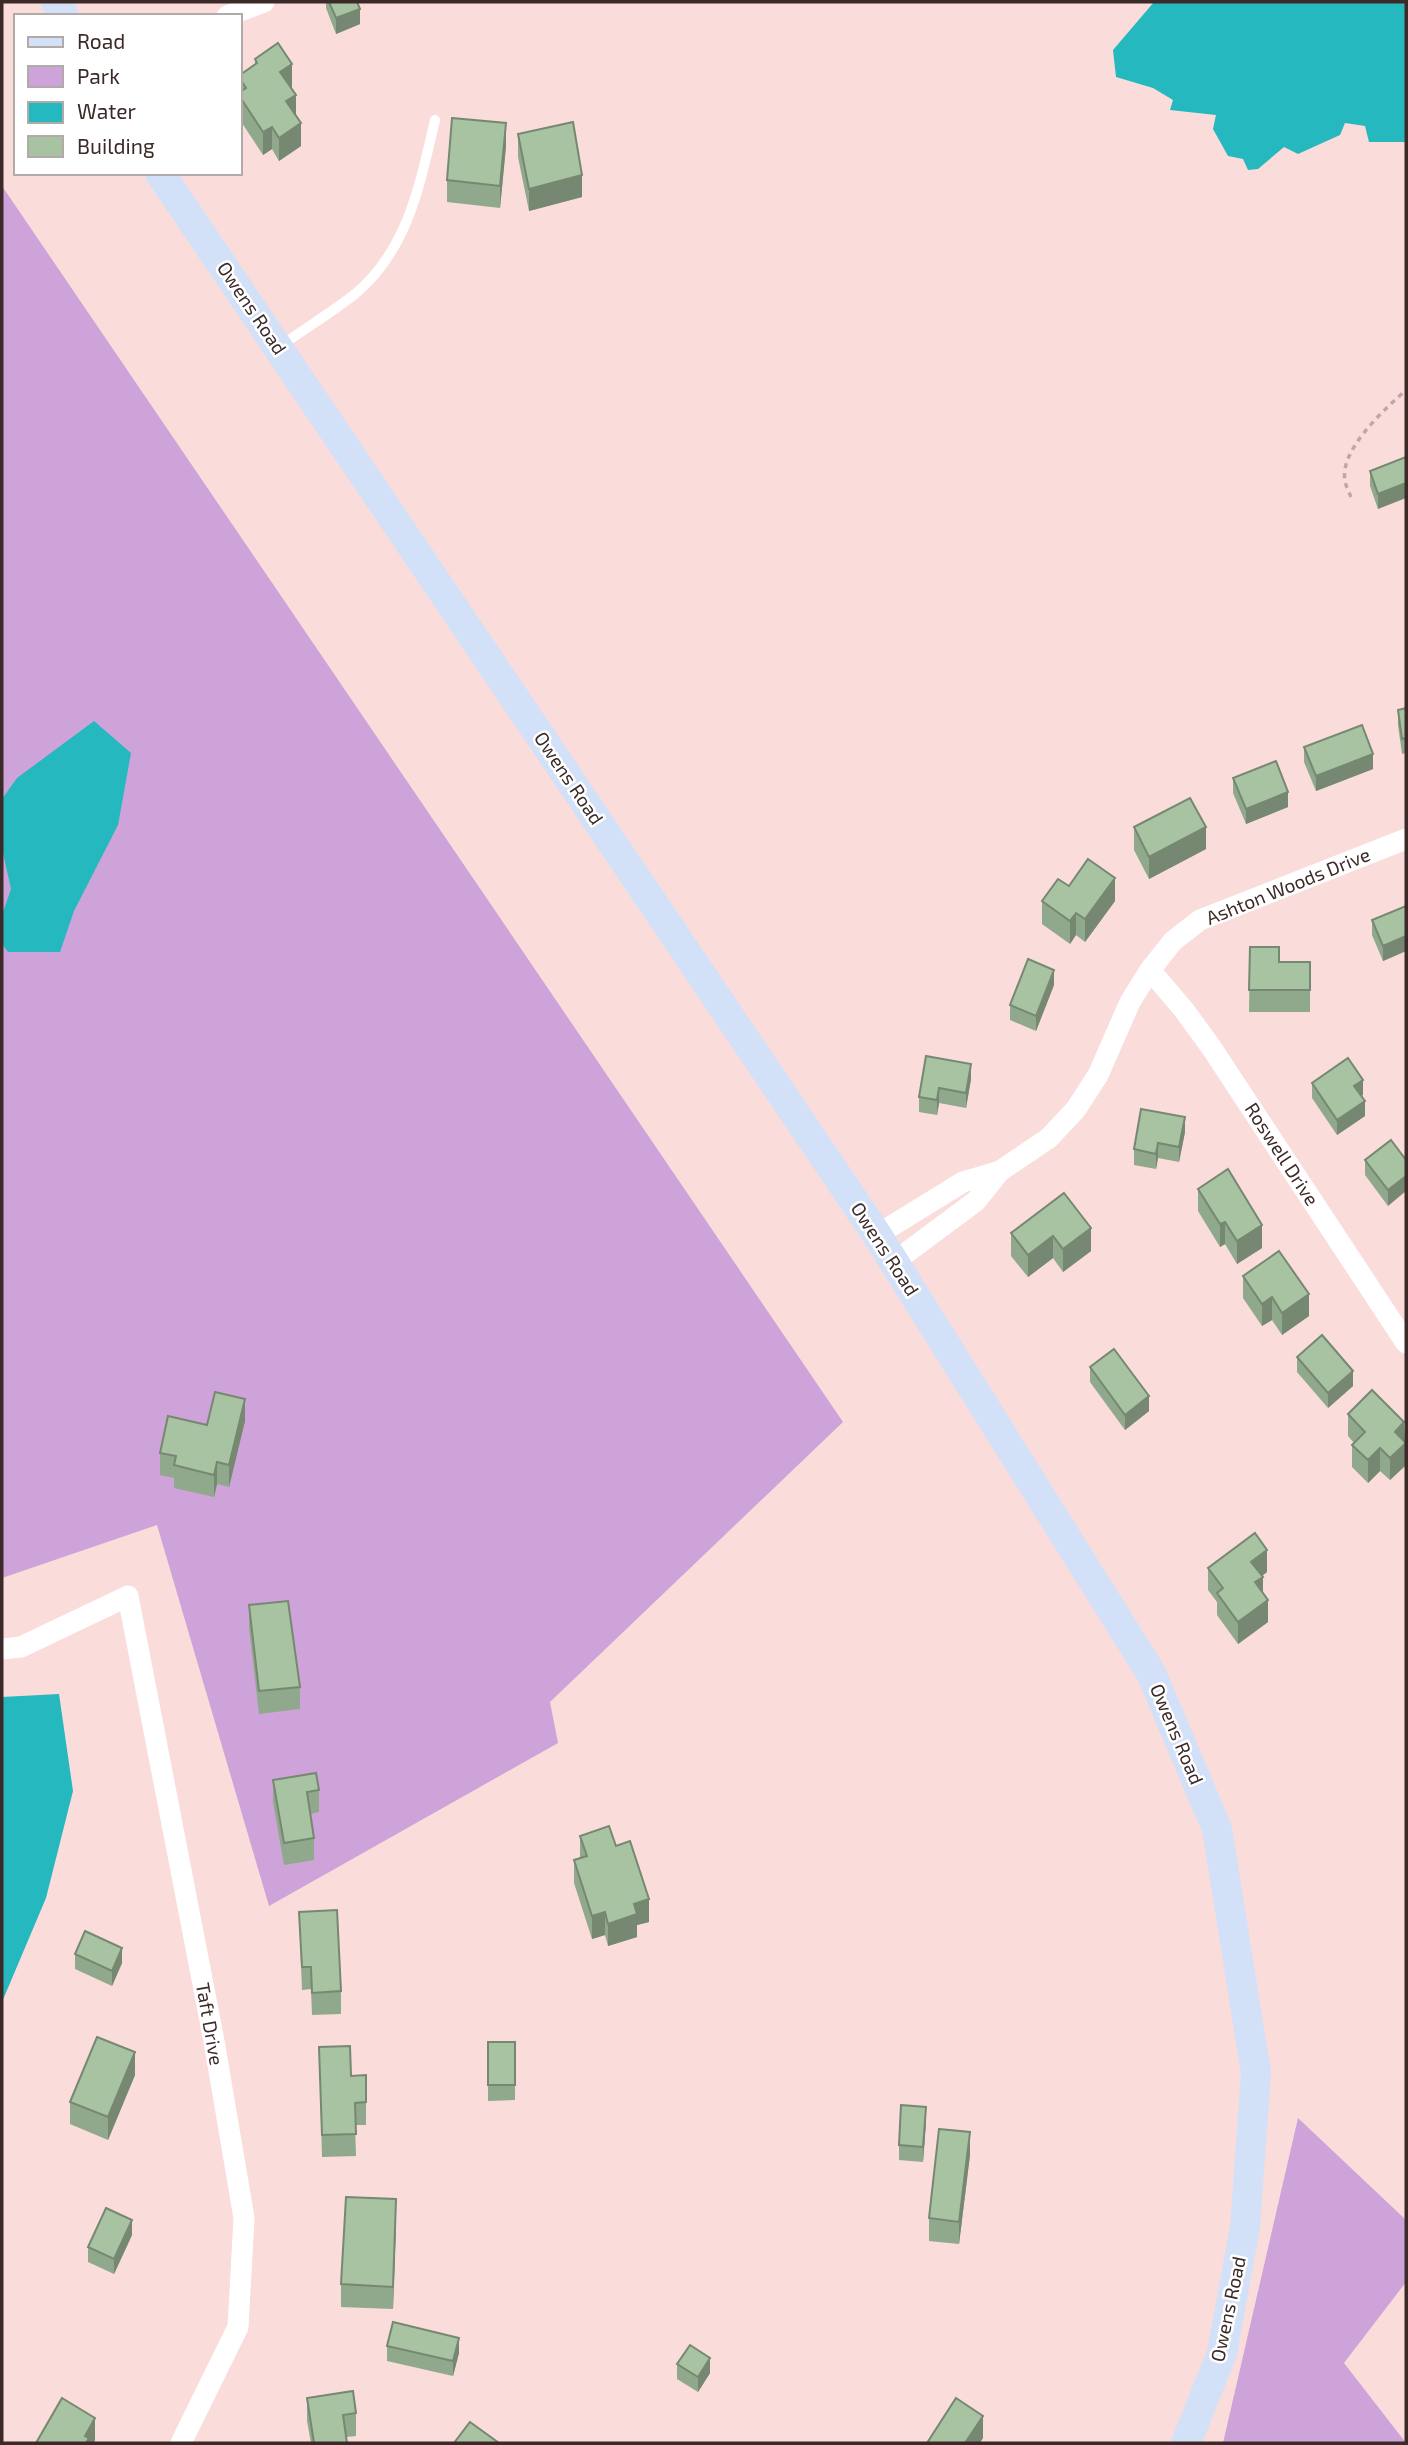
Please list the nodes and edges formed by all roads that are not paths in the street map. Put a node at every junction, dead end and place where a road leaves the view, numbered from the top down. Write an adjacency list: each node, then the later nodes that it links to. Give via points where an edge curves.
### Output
1 (264, 2): 2 (street)
2 (233, 14)
3 (435, 120): 5 (lane, via 419,190 396,246 356,293)
4 (161, 175): 5 (street, Owens Road)
5 (279, 347): 9 (street, Owens Road)
6 (1406, 839): 7 (street, Ashton Woods Drive, via 1200,920 1173,941)
7 (1150, 970): 8 (street, Ashton Woods Drive, via 1076,1109 1049,1138); 11 (street, Roswell Drive, via 1211,1047)
8 (1000, 1171): 9 (street, Ashton Woods Drive, via 963,1182); 10 (street, Ashton Woods Drive, via 976,1201)
9 (877, 1235): 10 (street, Owens Road)
10 (894, 1262): 14 (street, Owens Road, via 1151,1673 1217,1829 1256,2073 1245,2227 1222,2353)
11 (1406, 1343)
12 (2, 1649): 13 (street, Taft Drive, via 22,1647 128,1596 244,2218 238,2327)
13 (181, 2443)
14 (1186, 2443)

